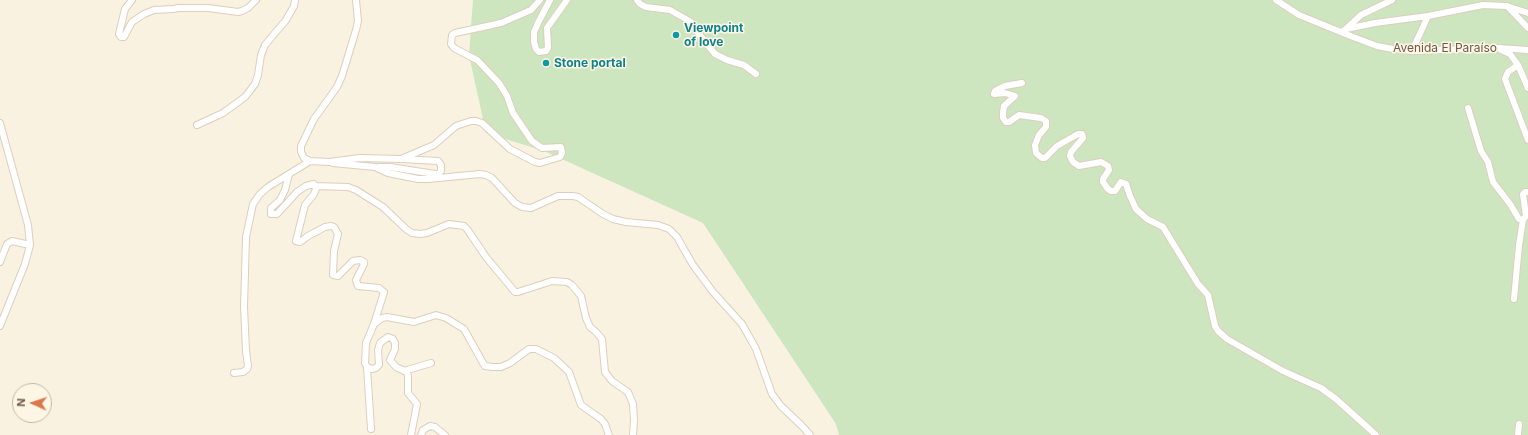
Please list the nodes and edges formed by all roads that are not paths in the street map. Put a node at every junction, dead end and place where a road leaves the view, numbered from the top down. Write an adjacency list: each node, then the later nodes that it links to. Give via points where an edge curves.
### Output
1 (132, 0): 2 (street, via 125,9 121,37 124,37 132,22 154,10 214,8 238,12 248,8)
2 (256, 0)
3 (295, 0): 25 (street, via 286,20 265,45 255,84 224,113)
4 (356, 0): 28 (street, via 358,21 342,76 314,119 301,146 304,158)
5 (540, 0): 27 (street, via 531,10 501,23 455,33 452,35 451,44 456,50 477,60 499,83 532,141 542,148 561,147 560,157 535,162 510,150 482,122 476,121 456,126 434,145)
6 (550, 0): 7 (street, via 534,32 534,42 539,52 548,48 547,28)
7 (567, 0)
8 (637, 0): 20 (street, via 646,7 670,10 691,22 716,54 744,65)
9 (1276, 0): 15 (street, Avenida El Paraíso, via 1299,15)
10 (1392, 0): 15 (street, via 1361,15)
11 (1506, 6): 12 (street); 13 (street, via 1483,5); 14 (street)
12 (1528, 13)
13 (1428, 16): 15 (street, via 1375,23); 17 (street)
14 (1528, 28)
15 (1344, 31): 17 (street, Avenida El Paraíso, via 1377,46)
16 (1498, 48): 17 (street, Avenida El Paraíso); 18 (street, Avenida El Paraíso); 19 (street, via 1510,54)
17 (1412, 50)
18 (1528, 50)
19 (1518, 65): 22 (street); 26 (street, via 1508,72 1505,79)
20 (756, 74)
21 (1022, 83): 52 (street, via 1005,86 994,94 1005,93 1015,96 1004,106 1002,112 1006,122 1018,115 1046,121 1046,127 1034,145 1036,153 1045,158 1057,146 1082,134 1083,138 1071,152 1073,162 1079,166 1101,162 1108,166 1109,170 1103,182 1108,189 1115,191 1121,182 1126,184 1136,209 1147,219 1163,227 1198,284 1208,295 1218,331 1226,339 1321,388)
22 (1528, 88)
23 (1468, 108): 34 (street, via 1493,182 1519,219)
24 (0, 123): 35 (street, via 28,225)
25 (198, 126)
26 (1528, 140)
27 (400, 159): 29 (street, via 360,158); 30 (street, via 438,161 441,171 435,174 390,167)
28 (310, 161): 29 (street); 31 (street)
29 (329, 162): 30 (street)
30 (375, 168): 51 (street, via 418,179 486,175 522,207 531,208 558,196 573,196 613,219 658,225 669,230 701,276 742,324 756,349 772,394)
31 (289, 174): 32 (street, via 280,200 270,211 273,215 277,214 297,192 310,184); 43 (street, via 268,187 253,204 245,256 248,366 243,372)
32 (315, 186): 38 (street, via 314,194 306,205 296,241 300,242 331,226 336,228 338,234 333,275 338,276 353,262 360,260 364,264 356,280 358,286 379,288 384,292); 50 (street, via 348,187 356,190 383,207 412,233 427,233 449,224 464,226 515,292 552,281 572,285 581,296 590,327 602,339 605,372 612,381 628,392 633,404)
33 (1528, 192): 34 (street, via 1523,194 1526,216)
34 (1523, 220): 37 (street)
35 (30, 245): 36 (street, via 12,242 8,244); 39 (street)
36 (0, 262)
37 (1514, 299)
38 (374, 324): 41 (street, via 366,343); 49 (street, via 387,317 414,322 436,315 446,318 464,329 485,366 501,367 528,349 536,349 554,358 569,372 581,405 601,419)
39 (0, 326)
40 (431, 363): 42 (street)
41 (367, 367): 42 (street, via 372,370 379,365 380,343 388,337 395,343 390,360); 45 (street)
42 (404, 371): 46 (street, via 408,376 408,393 417,404)
43 (234, 373)
44 (1519, 424): 53 (street)
45 (371, 428)
46 (411, 435)
47 (421, 435): 48 (street, via 423,430 430,426)
48 (445, 435)
49 (609, 435)
50 (633, 435)
51 (810, 435)
52 (1376, 435)
53 (1518, 435)

